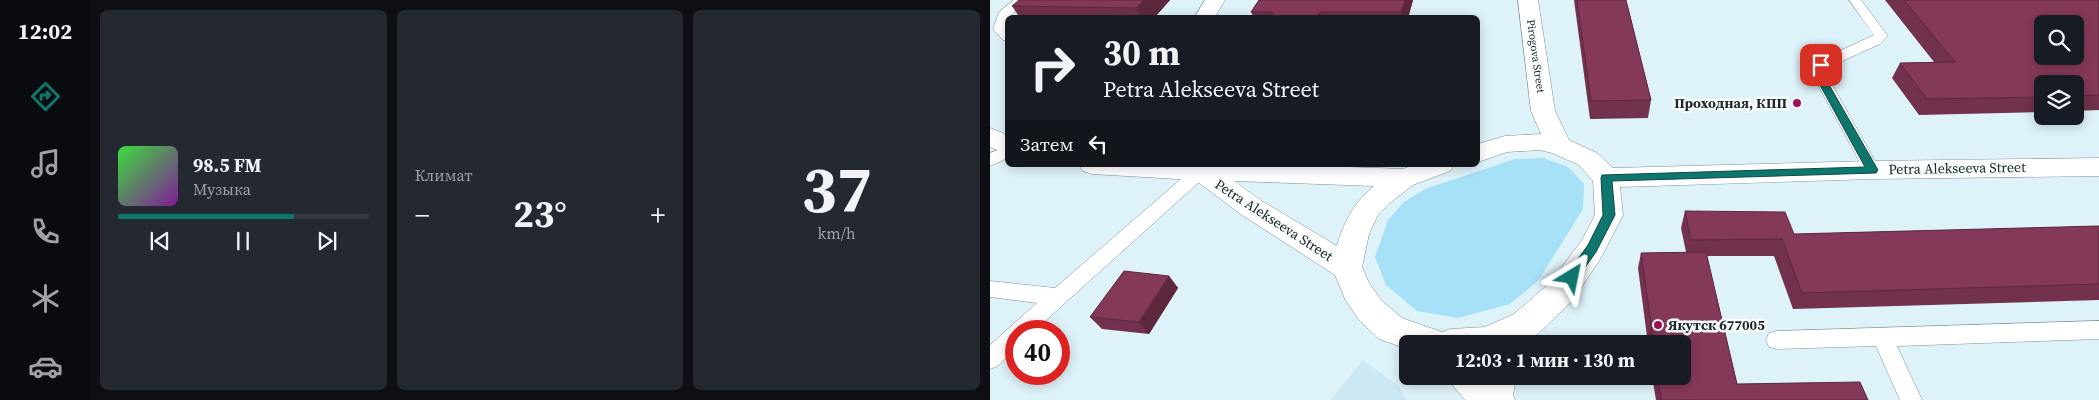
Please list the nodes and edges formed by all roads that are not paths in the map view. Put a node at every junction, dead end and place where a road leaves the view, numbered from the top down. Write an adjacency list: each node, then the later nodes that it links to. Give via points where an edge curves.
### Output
1 (1022, 0): 6 (lane, via 1003,15 999,29)
2 (1216, 0): 5 (street)
3 (1528, 0): 7 (street, Pirogova Street)
4 (1855, 0): 18 (lane, via 1881,36 1821,65 1818,72)
5 (1206, 15)
6 (1005, 34)
7 (1543, 112): 10 (street, Pirogova Street, via 1531,127); 11 (street, Pirogova Street)
8 (990, 136): 9 (street)
9 (1005, 144)
10 (1505, 144): 11 (street, via 1540,142); 13 (street)
11 (1559, 146): 21 (street, via 1588,159)
12 (1005, 152): 14 (lane)
13 (1480, 152)
14 (990, 160)
15 (1119, 167): 19 (street, Petra Alekseeva Street)
16 (1435, 167): 20 (street)
17 (2099, 167): 18 (street, Petra Alekseeva Street)
18 (1872, 170): 21 (street, Petra Alekseeva Street)
19 (1201, 171): 20 (street, Petra Alekseeva Street); 22 (street, Petra Alekseeva Street, via 1252,208); 24 (lane)
20 (1404, 178): 22 (street, via 1367,209 1355,234)
21 (1606, 178): 27 (street, via 1609,215 1592,248 1562,291)
22 (1347, 267): 28 (street, via 1356,290 1370,310 1391,329)
23 (990, 289): 24 (lane)
24 (1057, 297): 25 (lane)
25 (1032, 320)
26 (2099, 330): 29 (lane)
27 (1520, 334)
28 (1408, 335)
29 (1882, 337): 30 (lane); 35 (lane)
30 (1777, 340)
31 (1474, 385): 33 (street)
32 (1497, 385): 34 (street)
33 (1488, 400)
34 (1497, 400)
35 (1911, 400)

